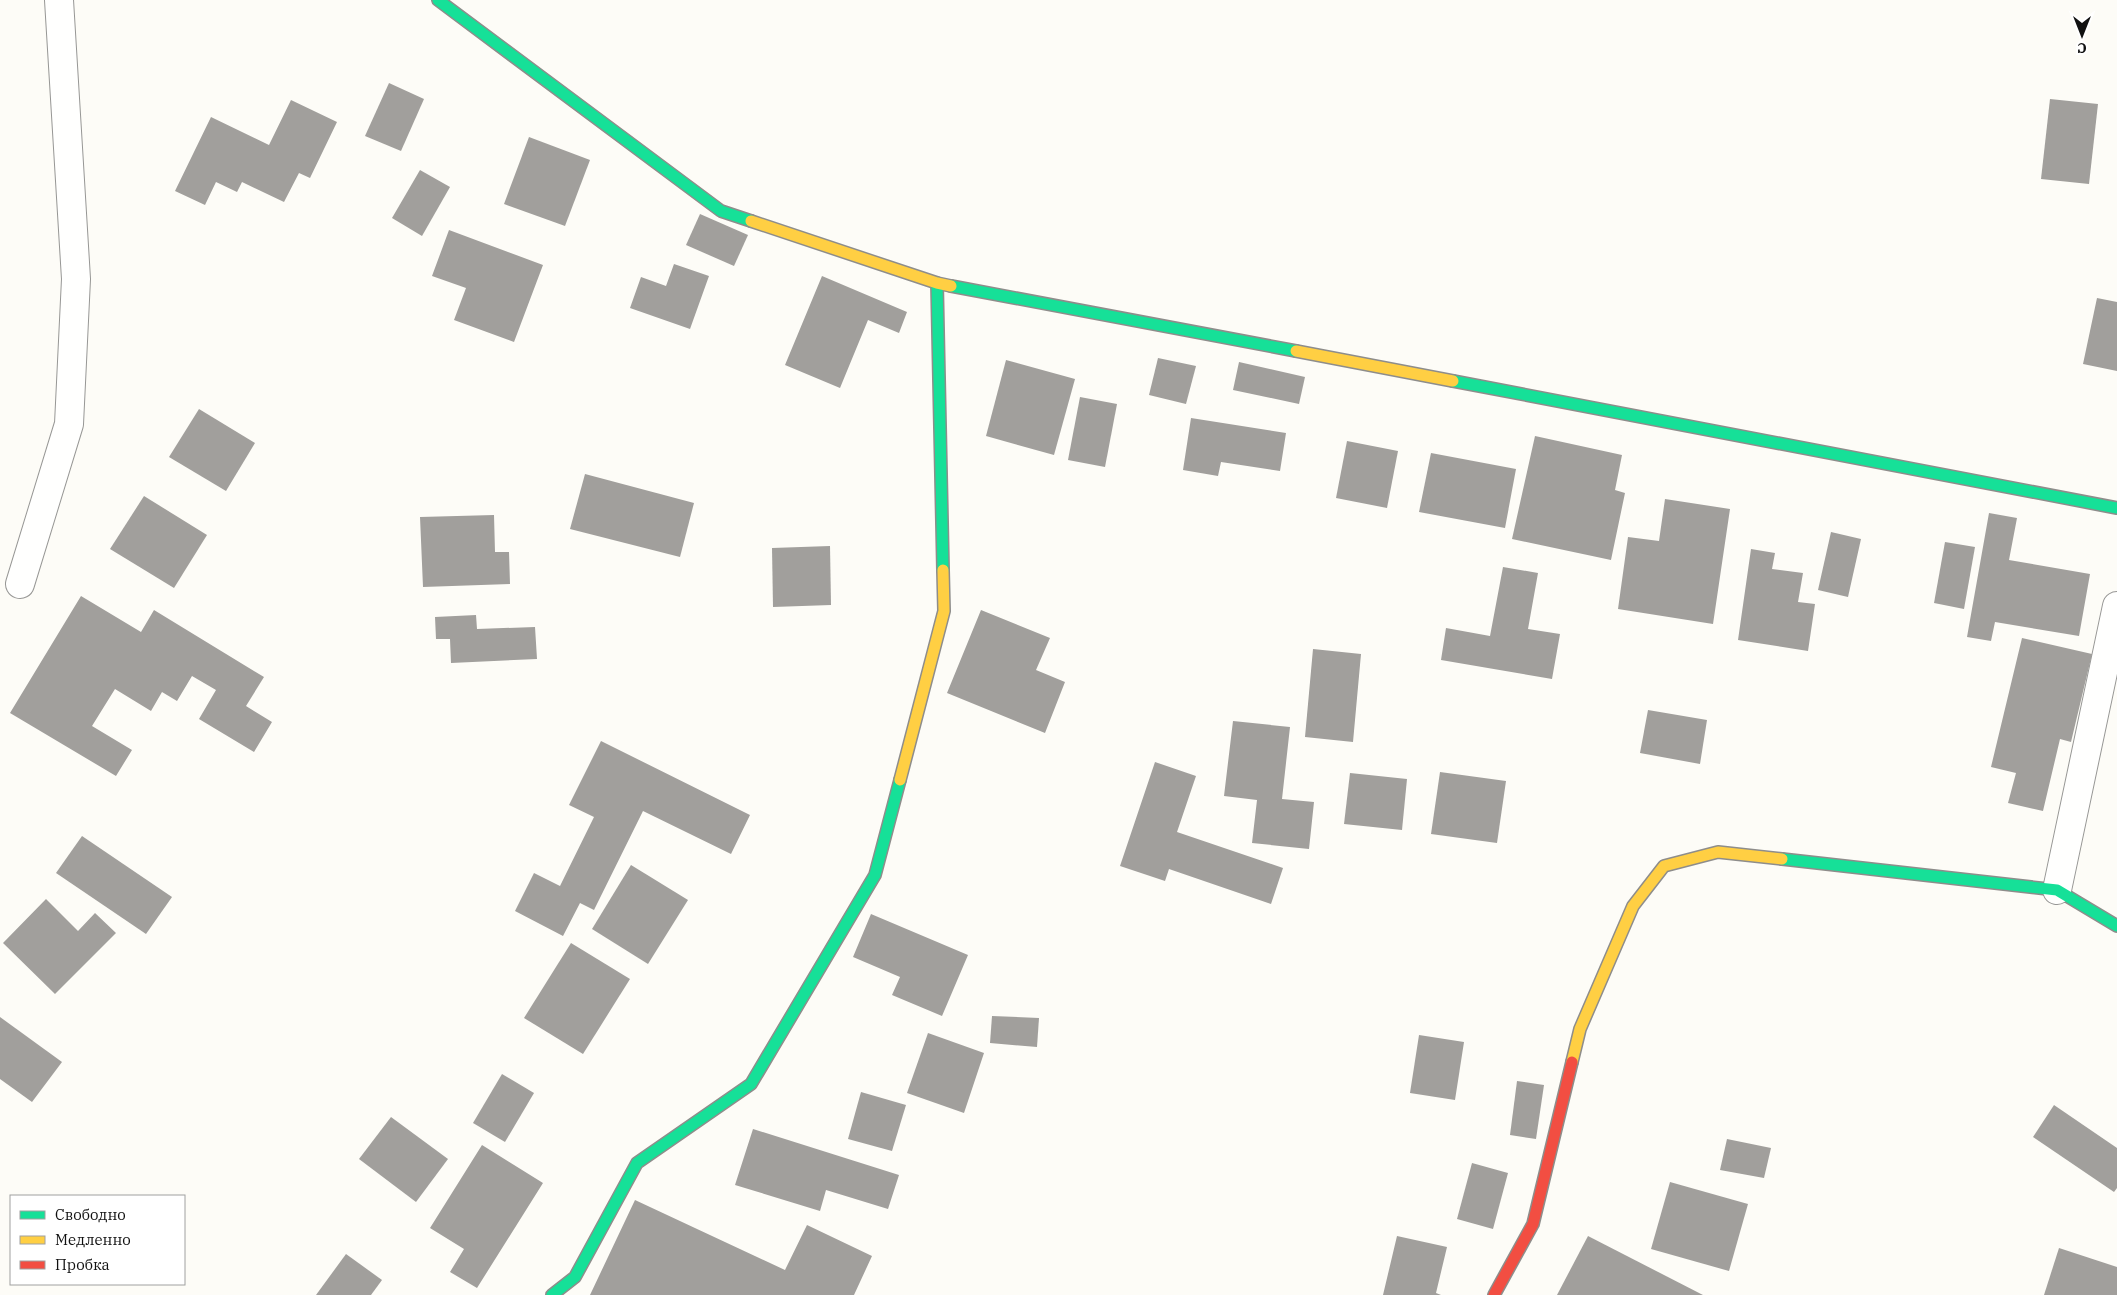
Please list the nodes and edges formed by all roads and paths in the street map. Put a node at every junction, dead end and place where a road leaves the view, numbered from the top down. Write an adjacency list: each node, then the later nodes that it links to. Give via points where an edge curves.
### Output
1 (59, 0): 5 (street, via 76,279 68,424)
2 (438, 0): 3 (street, via 721,211)
3 (937, 283): 4 (street); 9 (street, via 944,611 875,874 751,1084 637,1163 574,1277)
4 (2117, 508)
5 (20, 584)
6 (2117, 606): 7 (street)
7 (2057, 890): 8 (street); 10 (street, via 1718,852 1664,866 1633,906 1580,1029 1533,1224)
8 (2117, 926)
9 (552, 1295)
10 (1494, 1295)

